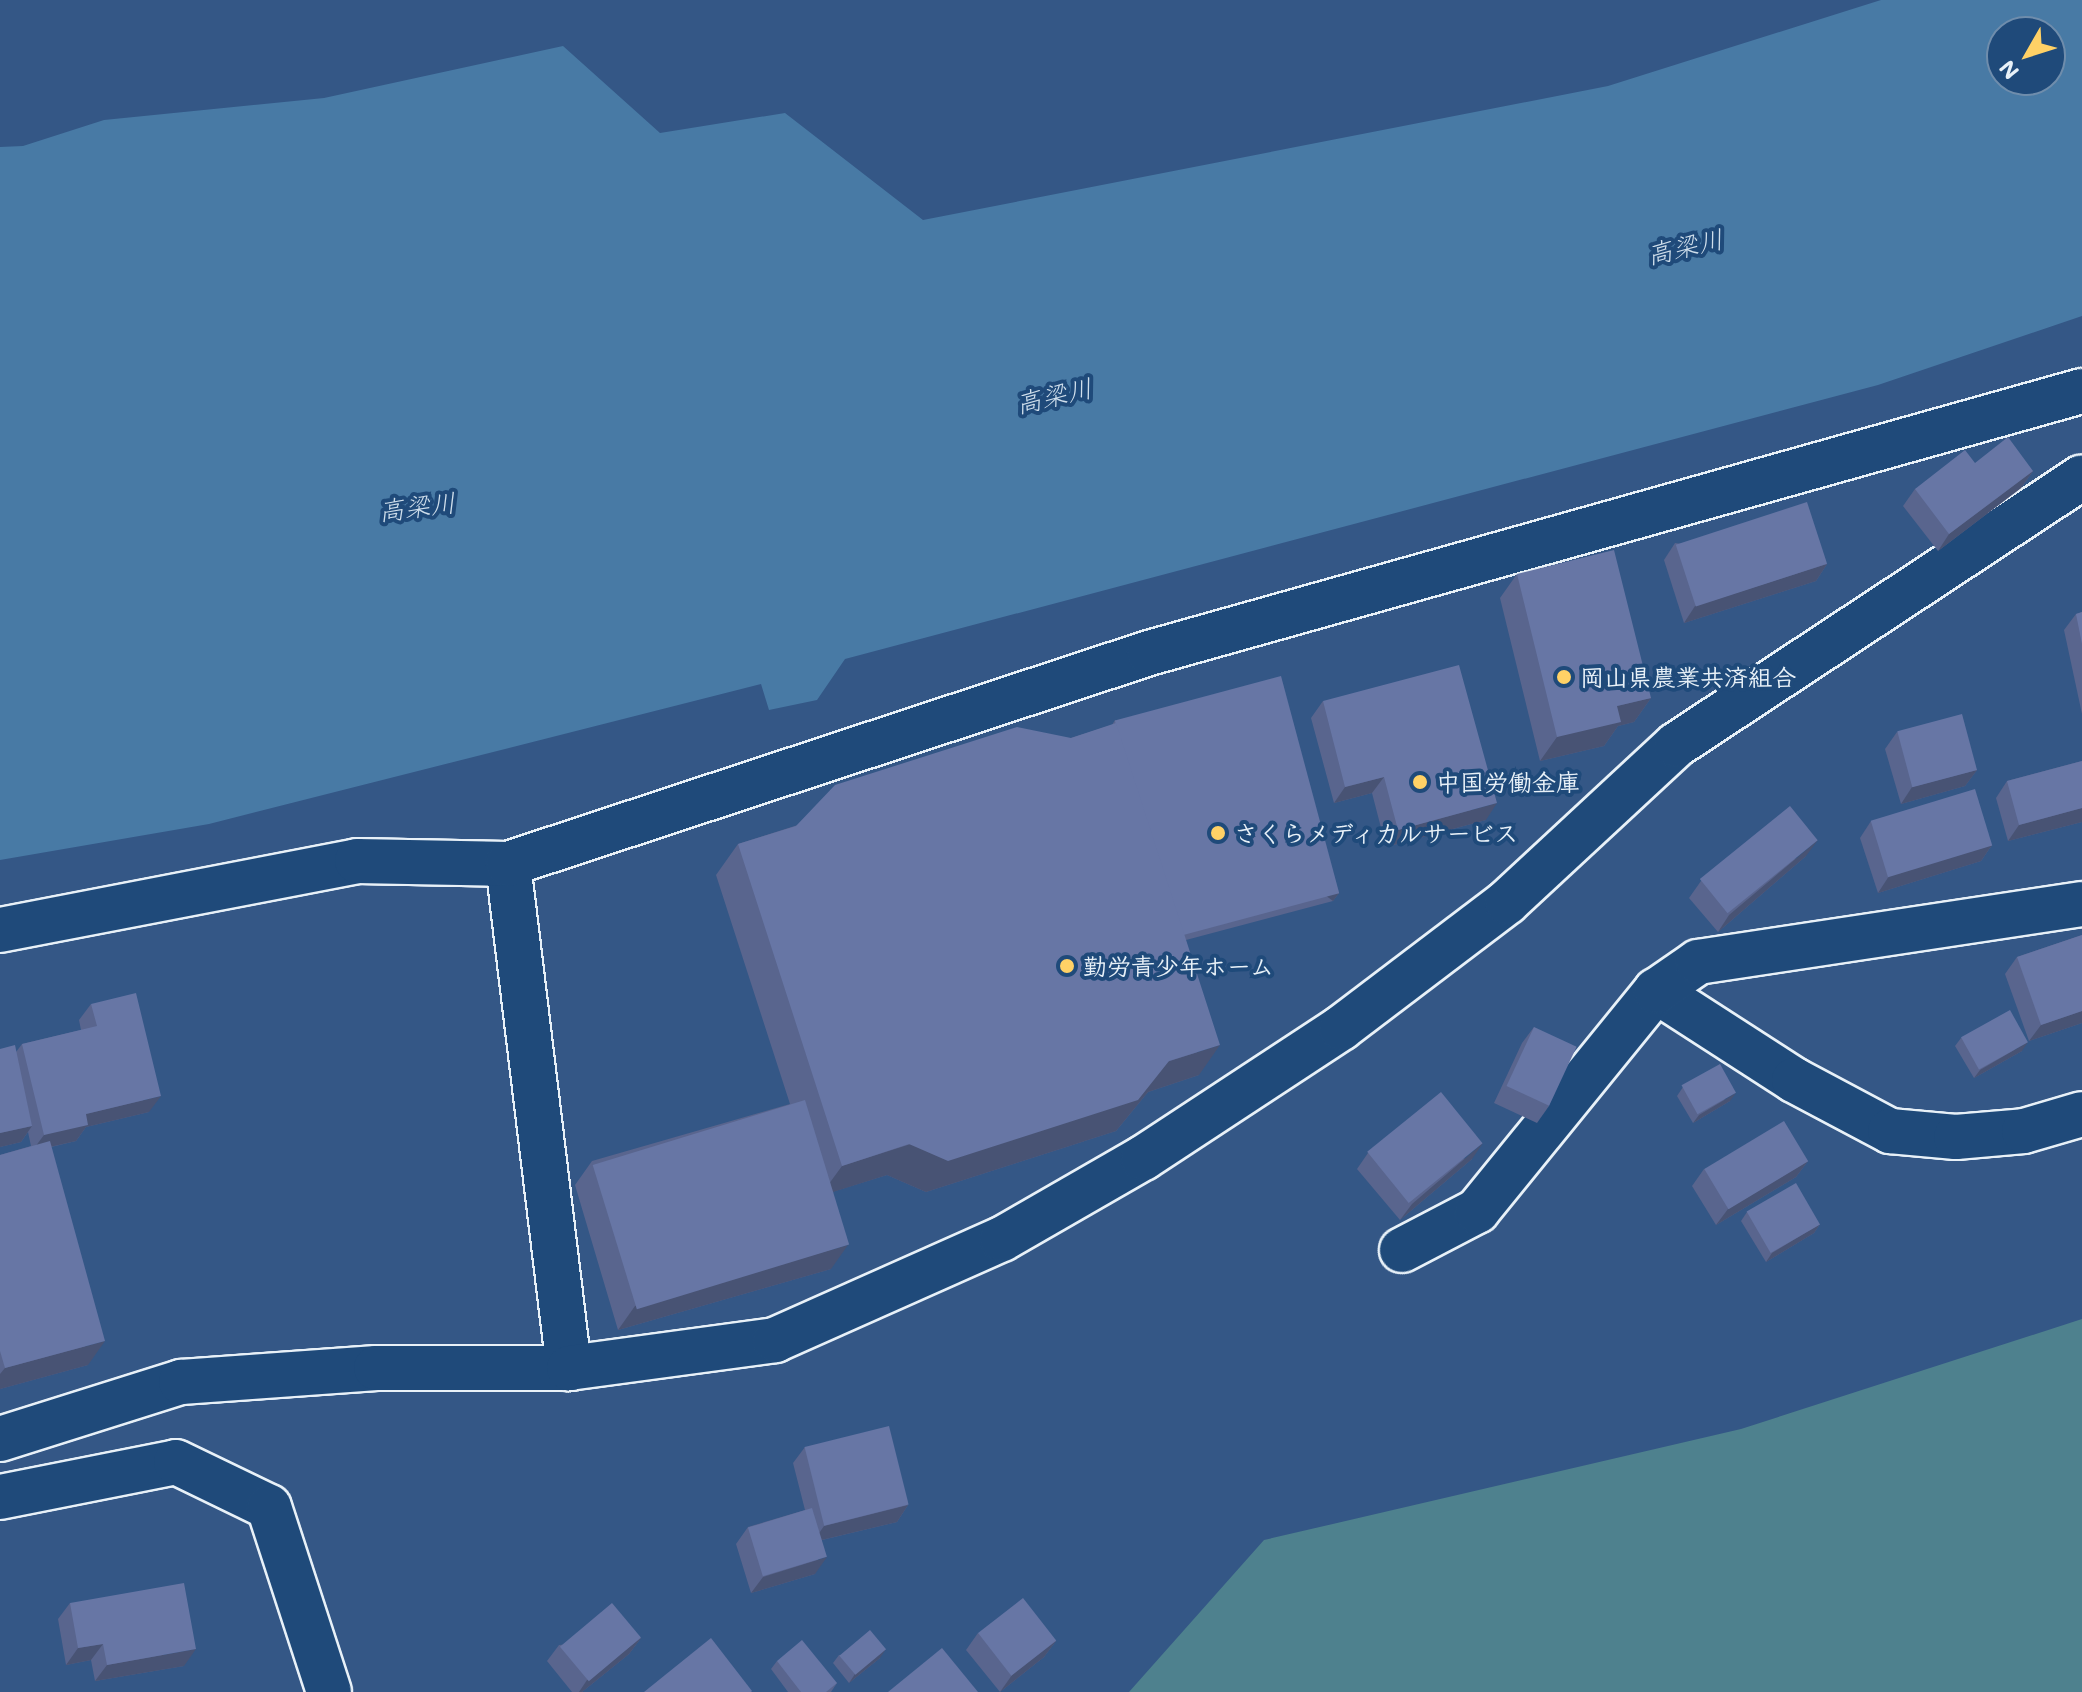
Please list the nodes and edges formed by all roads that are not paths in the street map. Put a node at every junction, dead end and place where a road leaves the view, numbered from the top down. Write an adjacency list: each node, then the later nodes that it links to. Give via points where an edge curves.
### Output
1 (2082, 391): 3 (street, via 1149,653)
2 (2082, 477): 9 (street, via 1676,745 1507,902 1341,1028 1143,1158 1002,1239 775,1340)
3 (508, 864): 5 (street, via 357,861); 9 (street)
4 (2082, 904): 6 (street, via 1698,962)
5 (0, 930)
6 (1656, 991): 7 (street, via 1794,1080 1890,1131 1970,1136 2024,1131); 8 (street, via 1477,1211)
7 (2082, 1114)
8 (1402, 1250)
9 (569, 1368): 10 (street, via 376,1368 181,1382)
10 (0, 1439)
11 (0, 1497): 12 (street, via 176,1462 269,1507)
12 (329, 1692)

